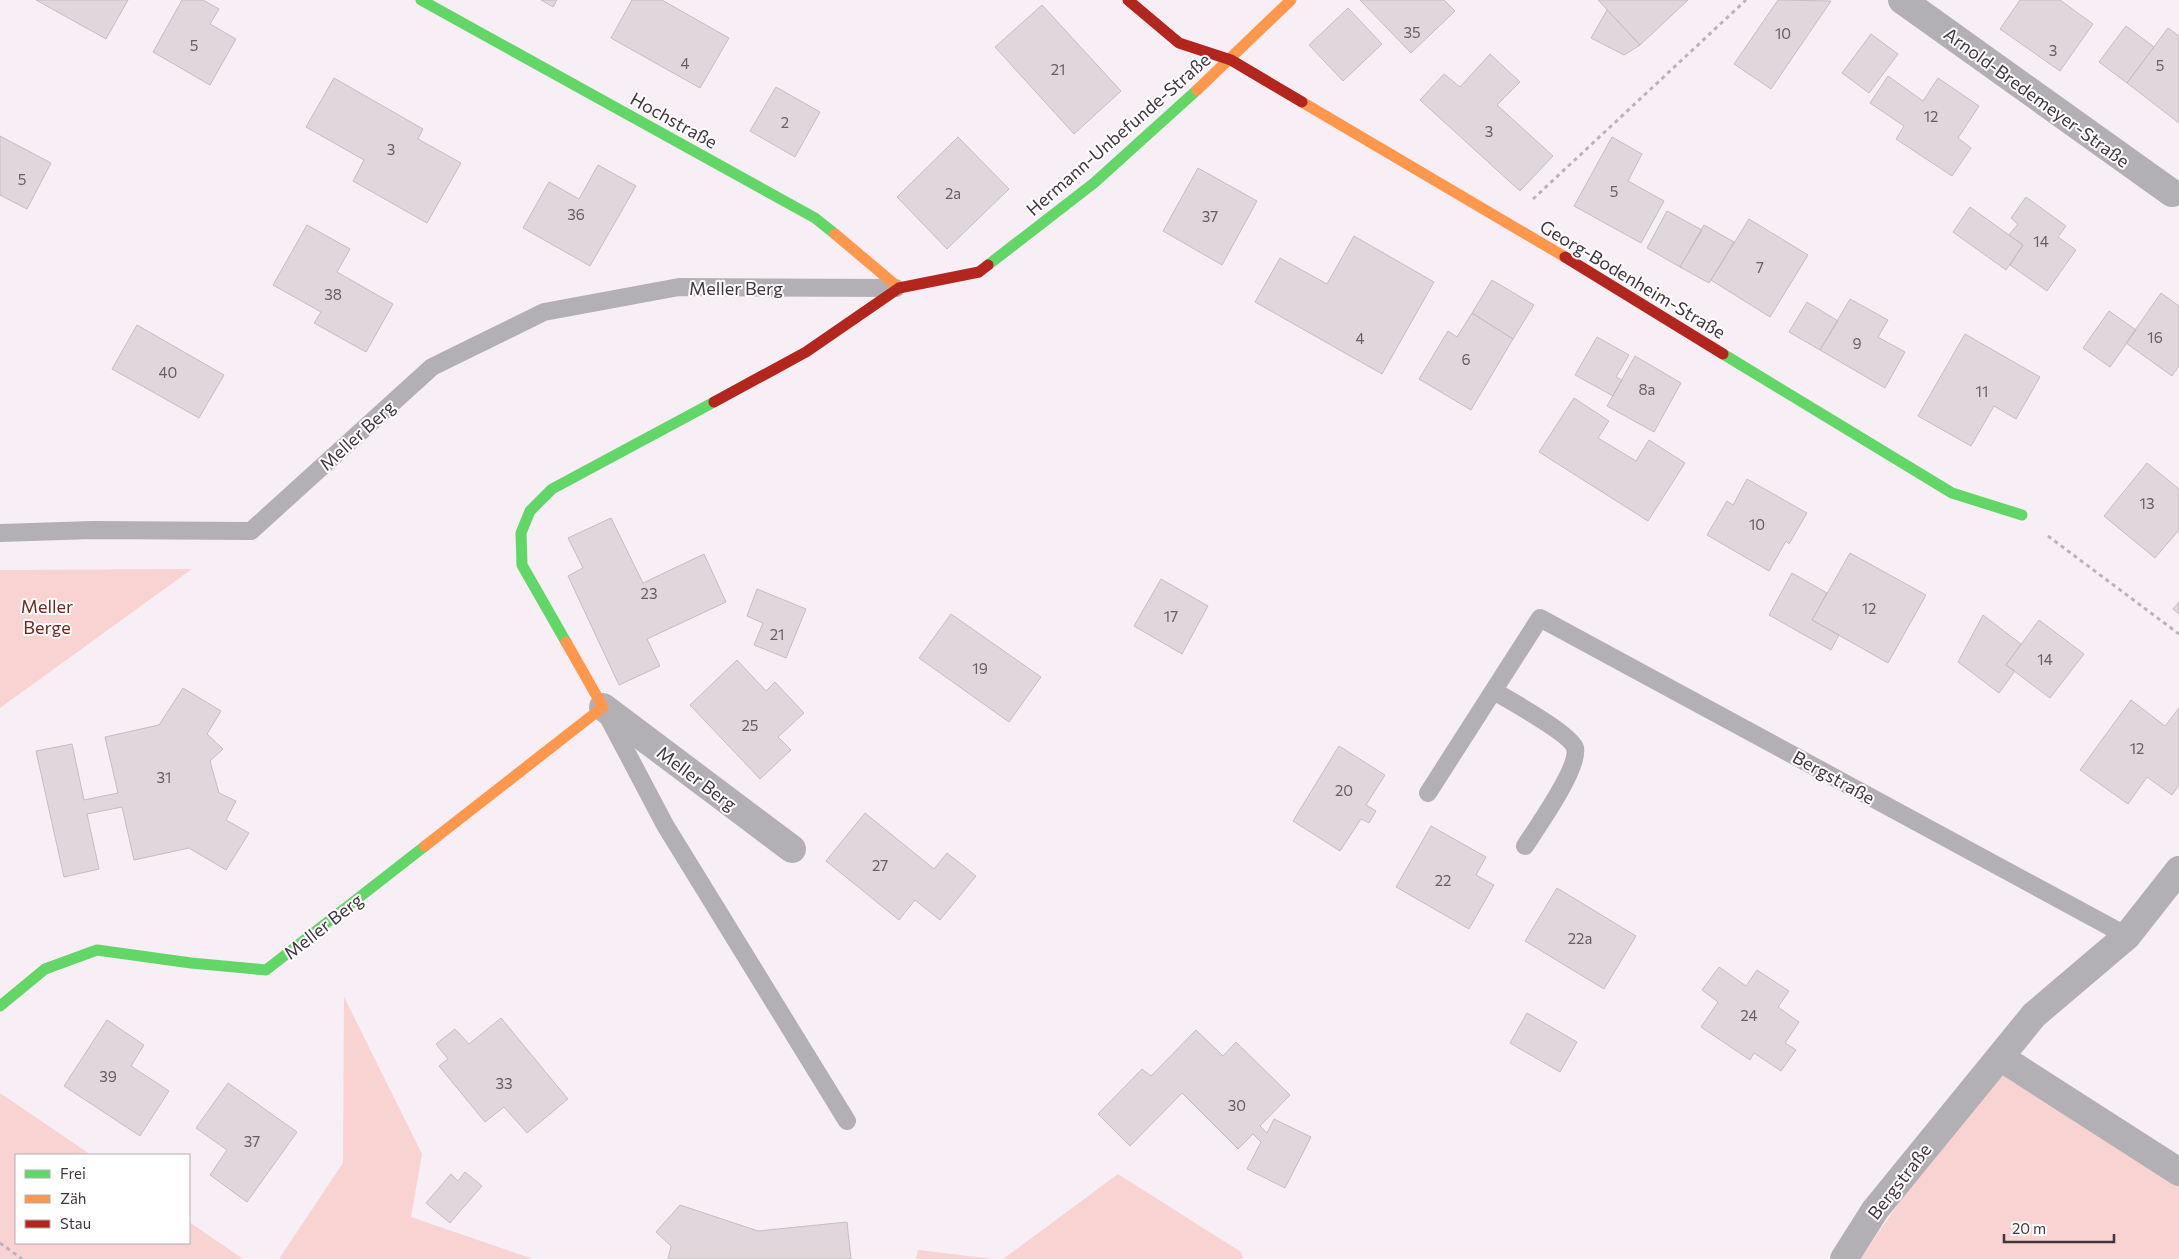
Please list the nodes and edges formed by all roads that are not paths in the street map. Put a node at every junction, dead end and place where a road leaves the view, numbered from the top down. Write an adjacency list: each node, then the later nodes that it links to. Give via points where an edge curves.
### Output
1 (421, 0): 7 (street, Hochstraße, via 815,218)
2 (1128, 0): 5 (street, Georg-Bodenheim-Straße, via 1179,44)
3 (1291, 0): 5 (street, Hermann-Unbefunde-Straße)
4 (1902, 0): 6 (street, Arnold-Bredemeyer-Straße)
5 (1231, 60): 7 (street, Hermann-Unbefunde-Straße, via 1094,183 979,272); 8 (street, Georg-Bodenheim-Straße, via 1508,223 1952,493)
6 (2172, 193)
7 (899, 288): 9 (lane, Meller Berg, via 679,287 544,312 432,367 251,531); 11 (street, Meller Berg, via 806,352 552,489 530,511 521,533 522,565)
8 (2022, 515)
9 (0, 533)
10 (1494, 691): 12 (lane); 13 (lane, via 1564,735 1574,747 1575,758 1558,793); 16 (lane, Bergstraße, via 1540,618)
11 (603, 708): 14 (street, Meller Berg); 17 (street, Meller Berg, via 266,970 97,950 45,969); 19 (lane, via 665,825)
12 (1428, 793)
13 (1525, 846)
14 (792, 849)
15 (2179, 870): 16 (street, Bergstraße)
16 (2127, 936): 18 (street, Bergstraße, via 2034,1015)
17 (0, 1006)
18 (2000, 1057): 20 (street); 21 (street, Bergstraße, via 1875,1210)
19 (847, 1121)
20 (2179, 1172)
21 (1844, 1259)

